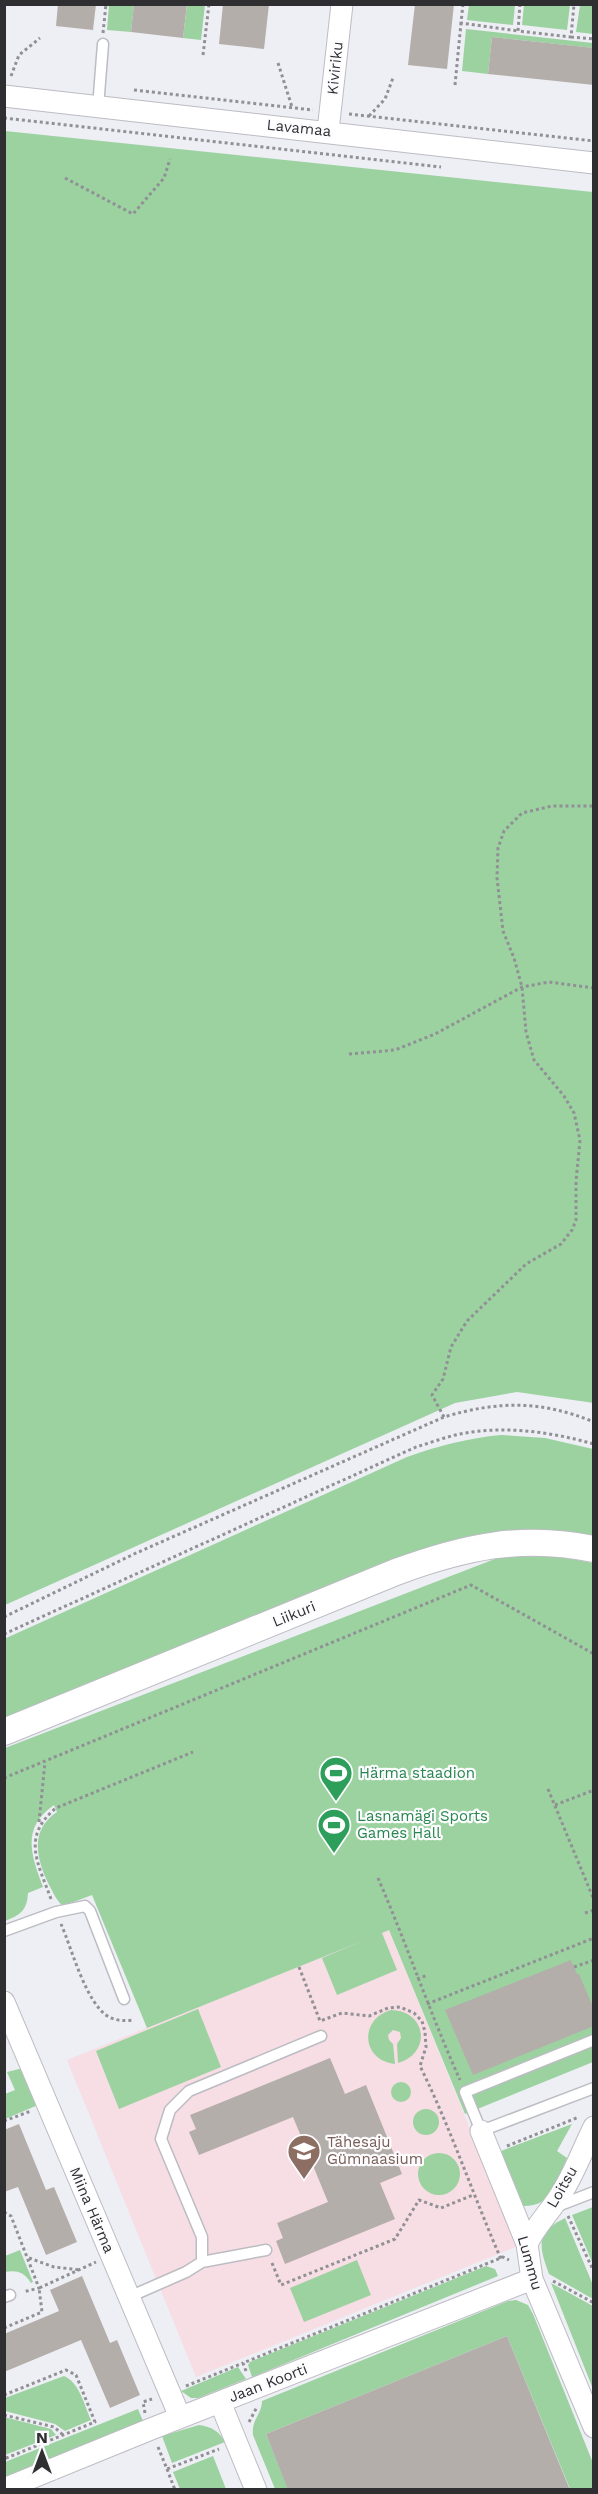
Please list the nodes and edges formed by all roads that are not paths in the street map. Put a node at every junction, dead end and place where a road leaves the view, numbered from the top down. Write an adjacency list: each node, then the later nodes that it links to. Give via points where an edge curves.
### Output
1 (342, 4): 5 (street, Kiviriku)
2 (103, 44): 4 (lane)
3 (4, 96): 4 (street, Lavamaa)
4 (98, 107): 5 (street, Lavamaa)
5 (329, 121): 6 (street, Lavamaa)
6 (594, 163)
7 (594, 1549): 8 (street, Liikuri, via 549,1542 501,1543 423,1562)
8 (4, 1732)
9 (4, 1931): 10 (lane, via 85,1906)
10 (124, 1999)
11 (4, 2002): 23 (street, Miina Härma)
12 (321, 2036): 21 (lane, via 189,2091 170,2110 161,2139 202,2237)
13 (594, 2040): 16 (lane, via 465,2092)
14 (594, 2088): 16 (lane)
15 (588, 2121): 18 (street, Loitsu, via 563,2191)
16 (481, 2131): 19 (street, Lummu)
17 (594, 2192): 18 (lane)
18 (551, 2209): 19 (street, Loitsu, via 536,2224)
19 (527, 2244): 22 (street, Lummu)
20 (266, 2250): 21 (lane)
21 (202, 2262): 23 (lane)
22 (541, 2279): 24 (street, Jaan Koorti); 26 (street, Lummu)
23 (129, 2296): 25 (street, Miina Härma)
24 (220, 2402): 25 (street, Jaan Koorti); 28 (street)
25 (180, 2417): 27 (street, Jaan Koorti)
26 (594, 2427)
27 (4, 2489)
28 (256, 2490)

